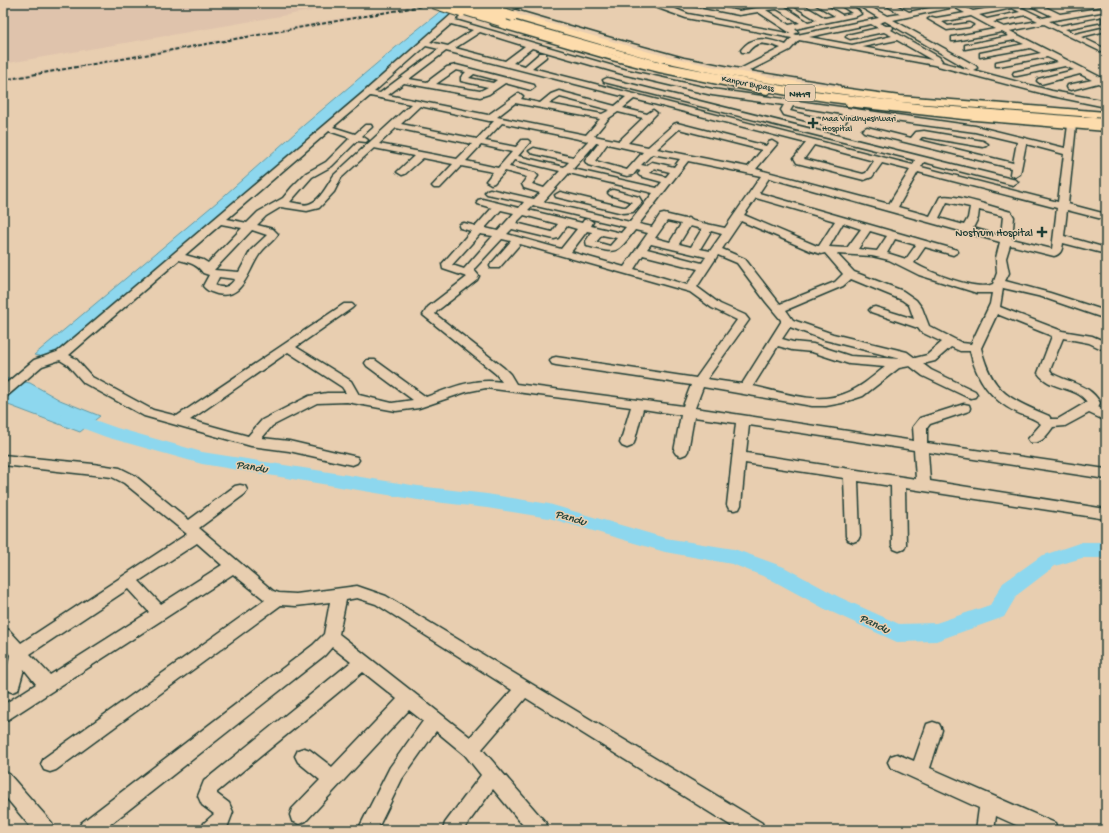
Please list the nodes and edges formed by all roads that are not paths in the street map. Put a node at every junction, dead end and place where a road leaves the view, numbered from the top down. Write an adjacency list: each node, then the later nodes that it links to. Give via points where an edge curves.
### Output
1 (433, 3): 106 (main road, bridge, via 615,58)
2 (446, 3): 124 (highway, Kanpur Bypass / NH19, bridge, via 618,54 736,82 870,103)
3 (457, 3): 123 (highway, Kanpur Bypass / NH19, via 624,53 797,89 919,104)
4 (472, 3): 39 (street); 103 (main road, bridge, via 651,56 719,71)
5 (481, 3): 6 (street); 23 (street)
6 (488, 3)
7 (529, 3): 23 (street)
8 (670, 3): 16 (street)
9 (689, 3): 29 (street)
10 (795, 3): 17 (street); 40 (street)
11 (841, 3): 18 (street); 24 (street)
12 (858, 3): 33 (street)
13 (906, 3): 19 (street)
14 (965, 3): 20 (street)
15 (1030, 3): 22 (street); 37 (street)
16 (654, 4): 56 (street, via 686,16)
17 (779, 5): 26 (street); 46 (street)
18 (820, 5): 30 (street)
19 (889, 5): 33 (street)
20 (955, 5): 28 (street); 32 (street)
21 (1083, 5): 27 (street)
22 (1014, 6): 31 (street); 32 (street)
23 (503, 9): 88 (street, via 615,42)
24 (851, 9): 30 (street); 35 (street, via 857,14)
25 (1106, 9): 27 (street)
26 (760, 10): 29 (street); 49 (street)
27 (1095, 11): 34 (street); 37 (street)
28 (919, 12): 33 (street); 42 (street)
29 (739, 13): 45 (street)
30 (833, 13): 35 (street)
31 (1027, 13): 43 (street); 44 (street)
32 (972, 14): 36 (street); 43 (street)
33 (896, 16): 41 (street); 48 (street)
34 (1106, 16)
35 (841, 17): 40 (street)
36 (954, 17): 42 (street); 47 (street)
37 (1060, 17): 44 (street)
38 (1098, 20): 50 (street)
39 (449, 21): 53 (street); 63 (street)
40 (824, 21): 46 (street)
41 (871, 21): 51 (street); 56 (street)
42 (935, 21): 47 (street, via 947,28)
43 (986, 21): 54 (street)
44 (1044, 21): 50 (street); 54 (street)
45 (750, 22)
46 (806, 24): 49 (street)
47 (969, 25): 55 (street)
48 (899, 26): 51 (street); 91 (street)
49 (788, 28): 56 (street)
50 (1059, 28): 57 (street)
51 (885, 29): 58 (street); 59 (street)
52 (1106, 29): 57 (street)
53 (479, 30): 64 (street); 67 (street)
54 (1002, 30): 55 (street); 60 (street)
55 (985, 33): 61 (street)
56 (799, 36): 70 (street); 71 (street)
57 (1075, 36): 66 (street)
58 (850, 37)
59 (899, 37): 65 (street); 77 (street)
60 (1016, 37): 68 (street); 69 (street)
61 (955, 39)
62 (1101, 42): 66 (street)
63 (425, 43): 72 (street); 102 (street)
64 (459, 43): 72 (street); 79 (street)
65 (870, 43): 71 (street); 77 (street)
66 (1090, 44): 74 (street)
67 (531, 45): 79 (street); 85 (street)
68 (1031, 45): 75 (street); 78 (street)
69 (968, 47)
70 (787, 48): 73 (street, via 758,41 753,42); 88 (street)
71 (849, 48): 80 (street)
72 (447, 49): 82 (street); 93 (street)
73 (745, 50)
74 (1106, 52)
75 (1048, 54): 81 (street); 83 (street)
76 (543, 55): 84 (street)
77 (930, 55): 80 (street, via 937,60)
78 (983, 55)
79 (514, 58): 82 (street)
80 (934, 63): 91 (street)
81 (1065, 63): 87 (street); 90 (street)
82 (506, 64): 84 (street)
83 (999, 64)
84 (526, 69): 89 (street)
85 (619, 70): 94 (street); 108 (street, via 712,92)
86 (473, 71): 92 (street); 97 (street, via 453,68); 98 (street, via 464,79)
87 (1081, 71): 95 (street); 96 (street)
88 (740, 72): 103 (street, via 830,86)
89 (548, 74): 99 (street); 100 (street)
90 (1017, 74)
91 (990, 78): 111 (street)
92 (504, 79): 98 (street); 99 (street)
93 (402, 80): 97 (street); 104 (street)
94 (607, 80): 100 (street); 116 (street)
95 (1041, 81)
96 (1104, 81): 101 (street)
97 (429, 85): 98 (street, via 480,94)
98 (495, 86)
99 (531, 87): 107 (street)
100 (597, 87): 105 (street)
101 (1071, 88)
102 (368, 93): 104 (street); 129 (street)
103 (856, 93): 115 (main road)
104 (381, 96): 109 (street)
105 (632, 96): 110 (street); 113 (street)
106 (791, 99): 108 (street); 114 (street); 114 (street, via 785,112 836,125 840,124); 127 (main road)
107 (513, 100): 112 (street); 120 (street)
108 (768, 100): 116 (street)
109 (418, 103): 120 (street); 126 (street)
110 (663, 104): 119 (street); 125 (street)
111 (1106, 104)
112 (541, 106): 113 (street, via 559,94); 118 (street)
113 (616, 109): 118 (street); 119 (street)
114 (847, 112): 117 (street)
115 (1106, 115)
116 (752, 116): 125 (street); 141 (street)
117 (876, 116): 122 (street); 131 (street)
118 (602, 117): 135 (street, via 605,120)
119 (649, 117): 145 (street)
120 (490, 118): 121 (street)
121 (500, 120): 135 (street); 138 (street)
122 (900, 120): 132 (street); 134 (street)
123 (1106, 120)
124 (1106, 123)
125 (744, 124): 133 (street)
126 (394, 125): 138 (street); 142 (street)
127 (1072, 125): 130 (main road); 150 (street)
128 (368, 127): 142 (street, via 356,138)
129 (327, 128): 184 (street, via 356,137 329,164 309,175 294,189 287,200); 196 (street)
130 (1106, 128)
131 (867, 130): 134 (street); 141 (street)
132 (987, 132): 136 (street); 144 (street)
133 (781, 134): 140 (street); 146 (street)
134 (889, 135): 137 (street)
135 (596, 140): 145 (street); 157 (street); 164 (street, via 589,162)
136 (1022, 140): 150 (street); 159 (street)
137 (913, 141): 143 (street); 144 (street, via 919,134 924,134)
138 (478, 142): 151 (street); 158 (street)
139 (525, 142): 151 (street)
140 (812, 142): 149 (street); 156 (street, via 799,158 800,161 864,177 869,175)
141 (858, 143): 149 (street); 154 (street)
142 (374, 144): 152 (street); 184 (street, via 337,177 332,190 315,206 307,208)
143 (924, 144): 154 (street); 155 (street)
144 (983, 144): 155 (street)
145 (621, 145): 147 (street)
146 (768, 149): 147 (street, via 737,141 731,145 710,140 701,137 704,132 677,126); 166 (street)
147 (649, 150): 153 (street); 164 (street)
148 (534, 151): 157 (street, via 557,152)
149 (852, 152): 156 (street)
150 (1069, 152): 188 (street)
151 (515, 154): 162 (street); 163 (street)
152 (421, 155): 158 (street); 167 (street)
153 (686, 158): 165 (street); 166 (street)
154 (918, 158): 160 (street); 171 (street)
155 (979, 158): 159 (street)
156 (880, 159): 160 (street)
157 (576, 161): 163 (street)
158 (458, 163): 162 (street); 173 (street)
159 (1016, 167): 171 (street)
160 (915, 168): 181 (street); 189 (street)
161 (647, 169): 164 (street); 165 (street, via 652,165); 170 (street, via 644,176)
162 (501, 170): 169 (street); 175 (street, via 532,175 528,186)
163 (566, 170): 172 (street); 175 (street)
164 (632, 170): 172 (street)
165 (676, 170): 170 (street)
166 (750, 171): 168 (street)
167 (402, 172)
168 (766, 174): 179 (street); 189 (street, via 852,200)
169 (491, 181)
170 (668, 182): 176 (street)
171 (1013, 182): 178 (street)
172 (621, 183): 176 (street); 177 (street)
173 (437, 186)
174 (490, 192): 183 (street)
175 (546, 192): 183 (street)
176 (660, 192): 203 (street)
177 (613, 193): 187 (street); 187 (street, via 637,201 627,210)
178 (1011, 193): 181 (street); 188 (street)
179 (753, 194): 193 (street); 195 (street)
180 (560, 195): 187 (street)
181 (974, 196): 197 (street, via 945,196); 208 (street, via 973,218); 221 (street, via 1009,217)
182 (482, 202): 185 (street)
183 (534, 202): 186 (street); 190 (street)
184 (280, 204): 204 (street, via 267,210)
185 (499, 206): 190 (street); 209 (street)
186 (550, 206): 191 (street); 192 (street)
187 (604, 206): 192 (street)
188 (1062, 206): 194 (street); 198 (street, via 1088,217); 218 (street)
189 (892, 208): 197 (street)
190 (522, 212): 191 (street); 201 (street)
191 (541, 216): 199 (street); 210 (street)
192 (594, 216): 203 (street); 205 (street)
193 (738, 216): 213 (street); 227 (street)
194 (1106, 216)
195 (841, 219): 207 (street); 227 (street)
196 (219, 220): 204 (street); 234 (street)
197 (933, 220): 208 (street)
198 (1106, 221)
199 (565, 222): 205 (street); 216 (street)
200 (688, 222): 206 (street); 212 (street, via 664,217); 223 (street)
201 (510, 225): 210 (street); 215 (street)
202 (464, 226): 209 (street)
203 (634, 226): 212 (street); 217 (street)
204 (249, 227): 239 (street); 242 (street, via 273,234 255,252)
205 (584, 227): 211 (street); 231 (street)
206 (708, 227): 213 (street); 226 (street)
207 (868, 227): 214 (street); 229 (street)
208 (967, 229): 221 (street)
209 (478, 230): 215 (street); 240 (street, via 447,266)
210 (530, 230): 216 (street)
211 (599, 231): 217 (street); 217 (street, via 591,244 613,249)
212 (654, 231): 220 (street)
213 (728, 232): 232 (street)
214 (893, 234): 222 (street); 233 (street)
215 (500, 235): 219 (street); 235 (street)
216 (554, 236): 224 (street)
217 (624, 237)
218 (1058, 238): 221 (street, via 1057,250 1054,253); 228 (street)
219 (518, 240): 224 (street); 235 (street, via 499,267)
220 (648, 240): 223 (street); 225 (street)
221 (1006, 241): 243 (street, via 1001,258 1004,274)
222 (923, 243): 230 (street); 236 (street)
223 (673, 246): 226 (street)
224 (544, 247): 231 (street)
225 (641, 250): 237 (street); 238 (street)
226 (694, 251): 232 (street)
227 (825, 251): 229 (street); 241 (street)
228 (1106, 251)
229 (850, 252): 233 (street)
230 (953, 252)
231 (564, 253): 238 (street)
232 (714, 253): 237 (street); 246 (street, via 741,261)
233 (880, 254): 236 (street)
234 (177, 256): 239 (street, via 200,262); 260 (street)
235 (476, 261): 240 (street, via 470,267)
236 (908, 264): 243 (street, via 923,273 970,289 990,290)
237 (704, 267): 244 (street)
238 (627, 271): 244 (street)
239 (211, 272): 242 (street); 242 (street, via 209,286 223,292 232,289)
240 (471, 274): 266 (street, via 473,278 470,282 432,309 429,315 503,374)
241 (850, 274): 246 (street, via 839,284); 251 (street, via 905,298 915,306)
242 (242, 276)
243 (999, 285): 247 (street); 249 (street, via 1046,295)
244 (690, 289): 265 (street, via 743,320)
245 (348, 306): 257 (street)
246 (779, 309): 250 (street)
247 (994, 309): 252 (street); 259 (street)
248 (875, 310): 251 (street)
249 (1106, 314)
250 (787, 322): 255 (street); 262 (street, via 829,337 903,355)
251 (921, 325): 256 (street)
252 (1059, 334): 253 (street); 274 (street, via 1044,373 1090,396 1094,402)
253 (1092, 340): 254 (street); 258 (street)
254 (1106, 340)
255 (775, 341): 264 (street, via 813,348 850,360); 267 (street)
256 (950, 342): 259 (street, via 966,348); 262 (street, via 936,355)
257 (288, 347): 270 (street, via 347,384); 278 (street)
258 (1106, 347)
259 (975, 348): 279 (street, via 983,372 1000,395 1010,404)
260 (61, 355): 268 (street, via 35,366); 278 (street, via 98,387 149,413)
261 (556, 361): 265 (street)
262 (913, 362): 264 (street); 269 (street, via 927,374)
263 (371, 364): 271 (street)
264 (896, 364): 267 (street, via 854,396 838,400 812,402)
265 (699, 382): 267 (street); 275 (street)
266 (511, 387): 271 (street, via 477,385); 272 (street)
267 (745, 389)
268 (3, 393)
269 (971, 394)
270 (355, 399): 271 (street, via 388,407); 281 (street, via 314,399 267,423)
271 (423, 401)
272 (638, 404): 275 (street); 282 (street)
273 (964, 408): 283 (street, via 921,424)
274 (1089, 408): 276 (street); 279 (street, via 1060,422)
275 (688, 411): 277 (street); 284 (street)
276 (1106, 417)
277 (743, 420): 283 (street); 285 (street)
278 (178, 422): 281 (street)
279 (1048, 422): 280 (street)
280 (1035, 439)
281 (251, 441): 287 (street)
282 (628, 443)
283 (921, 446): 288 (street); 291 (street)
284 (681, 451)
285 (739, 457): 289 (street); 293 (street)
286 (3, 460): 295 (street, via 114,472 129,479)
287 (352, 460)
288 (1106, 474)
289 (850, 475): 290 (street); 296 (street)
290 (898, 482): 291 (street); 297 (street)
291 (923, 486): 294 (street)
292 (240, 490): 295 (street)
293 (734, 505)
294 (1106, 514)
295 (193, 531): 298 (street); 299 (street)
296 (852, 536)
297 (899, 545)
298 (233, 566): 301 (street, via 268,595); 302 (street)
299 (129, 580): 302 (street); 305 (street)
300 (339, 594): 301 (street, via 308,600); 304 (street); 309 (street, via 356,592 381,600)
301 (278, 599): 317 (street)
302 (160, 613): 308 (street)
303 (3, 635): 305 (street)
304 (331, 637): 306 (street); 324 (street, via 319,650)
305 (19, 653): 307 (street); 308 (street)
306 (362, 663): 310 (street); 326 (street, via 210,787 207,796 209,800 224,812 220,822)
307 (12, 685)
308 (48, 685): 311 (street)
309 (524, 688): 314 (street); 330 (street)
310 (408, 699): 312 (street); 320 (street)
311 (3, 714)
312 (434, 720): 314 (street); 327 (street, via 396,773)
313 (933, 730): 318 (street)
314 (471, 749): 319 (street)
315 (304, 756): 320 (street)
316 (897, 762): 318 (street)
317 (50, 764)
318 (920, 772): 322 (street)
319 (492, 774): 328 (street); 329 (street)
320 (333, 779): 323 (street)
321 (3, 780): 325 (street)
322 (990, 803): 331 (street); 332 (street)
323 (299, 815)
324 (93, 829)
325 (45, 830)
326 (211, 830)
327 (366, 830)
328 (452, 830)
329 (539, 830)
330 (755, 830)
331 (985, 830)
332 (1048, 830)

